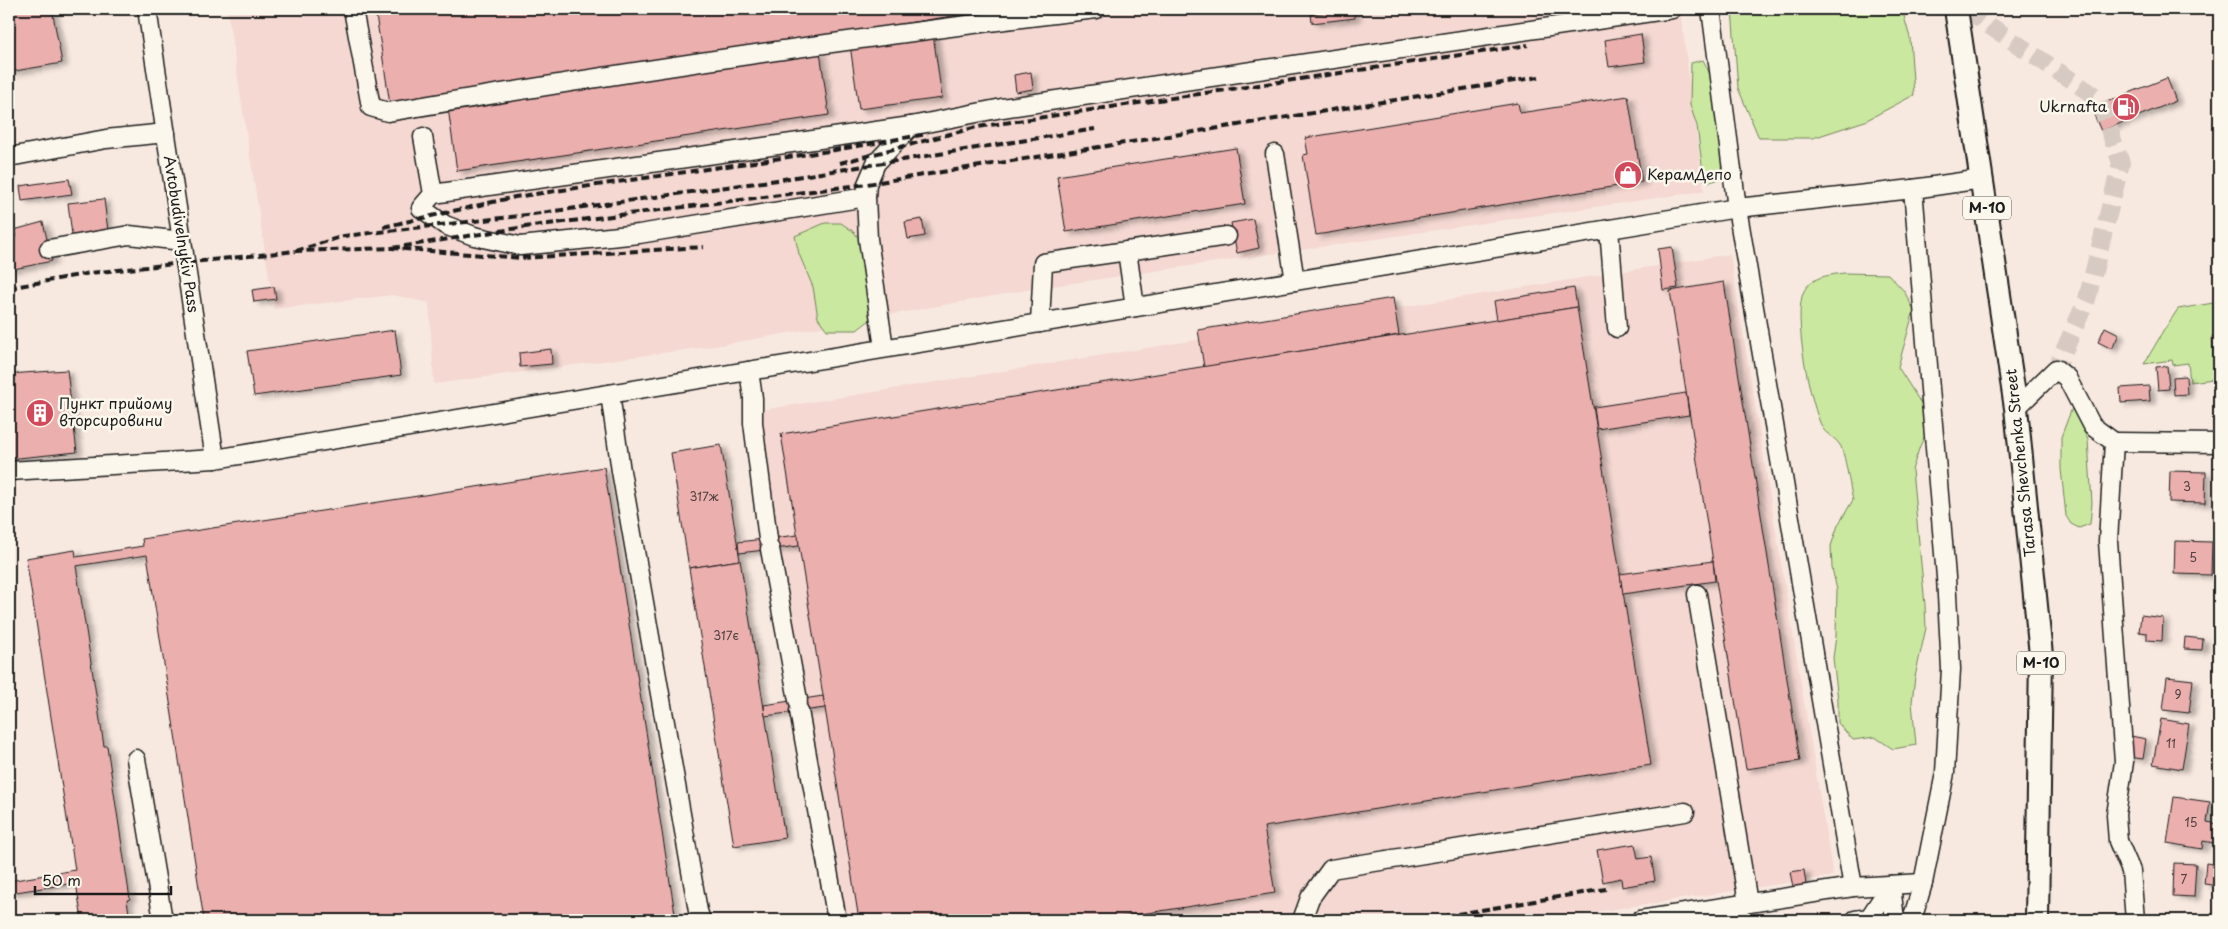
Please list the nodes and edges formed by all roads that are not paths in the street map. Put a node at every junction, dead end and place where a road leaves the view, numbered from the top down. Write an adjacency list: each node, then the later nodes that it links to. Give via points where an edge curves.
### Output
1 (147, 9): 8 (street, Avtobudivelnykiv Pass)
2 (353, 9): 3 (street, via 370,107 388,112 942,27)
3 (1096, 9)
4 (1672, 9): 7 (street, via 1002,108)
5 (1712, 9): 16 (street)
6 (1956, 9): 12 (main road, Tarasa Shevchenka Street / М-10)
7 (911, 126): 14 (street); 15 (street, via 876,163 867,184)
8 (166, 133): 11 (street, via 106,139); 19 (street, Avtobudivelnykiv Pass)
9 (423, 136): 14 (street)
10 (1275, 154): 22 (street)
11 (9, 157)
12 (1982, 178): 13 (street); 29 (main road, Tarasa Shevchenka Street / М-10)
13 (1913, 189): 16 (street); 37 (street, via 1951,669 1945,774)
14 (434, 194): 15 (street, via 421,208 445,225 474,236 520,246 639,234)
15 (866, 197): 26 (street, via 868,239)
16 (1737, 208): 17 (street); 39 (street)
17 (1609, 229): 22 (street); 25 (street)
18 (1227, 236): 21 (street)
19 (182, 241): 20 (street, via 129,235); 32 (street, Avtobudivelnykiv Pass)
20 (50, 249)
21 (1127, 251): 23 (street); 24 (street, via 1043,263)
22 (1295, 280): 23 (street)
23 (1135, 307): 24 (street)
24 (1040, 323): 26 (street)
25 (1617, 328)
26 (884, 348): 27 (street)
27 (749, 371): 28 (street); 43 (street, via 769,544)
28 (610, 394): 32 (street); 42 (street)
29 (2016, 408): 30 (street, via 2056,369 2067,378 2092,426); 49 (main road, Tarasa Shevchenka Street / М-10, via 2042,655)
30 (2114, 442): 31 (street); 50 (street, via 2108,541 2124,762 2116,815 2118,841 2131,871)
31 (2219, 443)
32 (215, 459): 33 (street)
33 (9, 470)
34 (1697, 594): 40 (street)
35 (136, 759): 41 (street)
36 (1685, 812): 44 (street, via 1331,869 1310,898)
37 (1923, 883): 38 (street); 48 (street)
38 (1891, 885): 39 (street); 46 (street, via 1868,918); 47 (street)
39 (1853, 887): 40 (street)
40 (1748, 903): 45 (street)
41 (163, 920)
42 (702, 920)
43 (837, 920)
44 (1302, 920)
45 (1640, 920)
46 (1855, 920)
47 (1895, 920)
48 (1912, 920)
49 (2037, 920)
50 (2135, 920)

